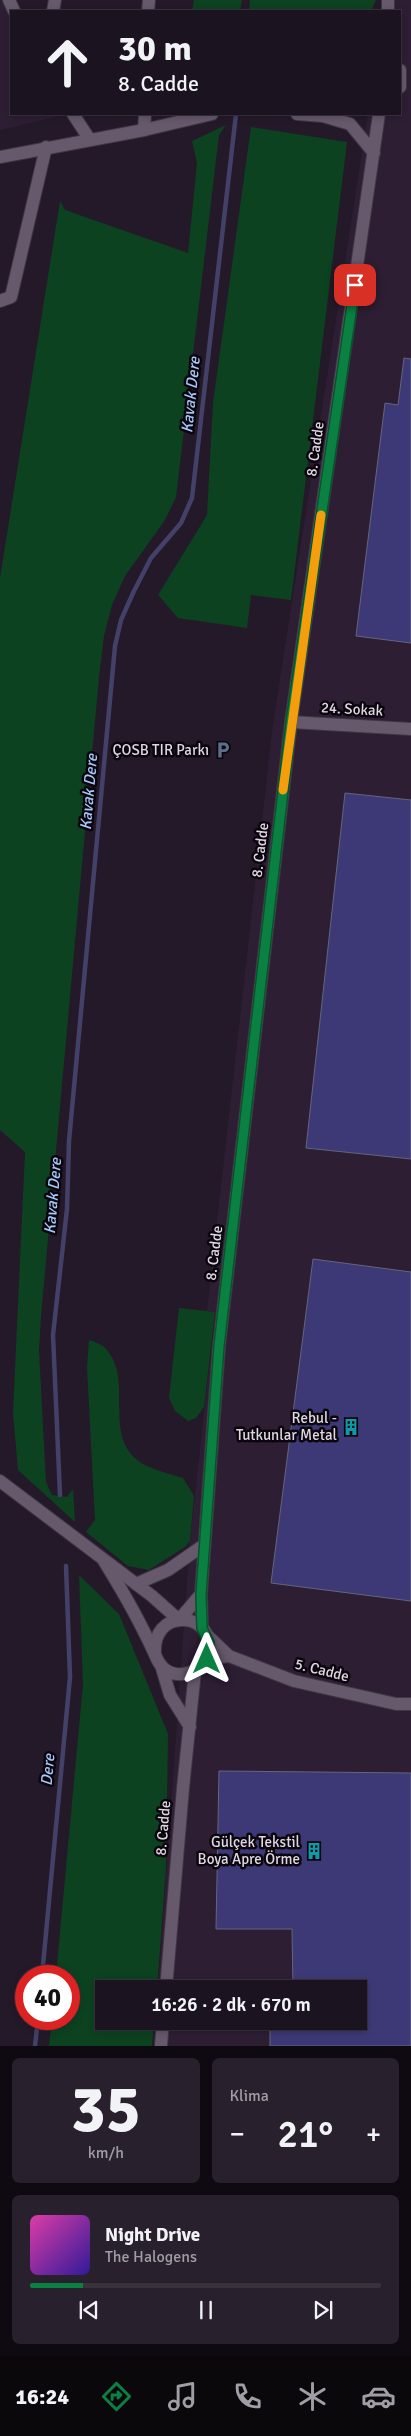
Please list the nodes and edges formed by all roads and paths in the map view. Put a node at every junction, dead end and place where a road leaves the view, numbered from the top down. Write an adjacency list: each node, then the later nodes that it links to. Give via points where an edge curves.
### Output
1 (74, 115): 7 (street)
2 (145, 115): 6 (street)
3 (208, 115): 6 (street)
4 (310, 115): 9 (street, via 350,124)
5 (380, 115): 9 (street, 8. Cadde)
6 (144, 130): 7 (street)
7 (90, 140): 8 (street)
8 (46, 147): 10 (street); 11 (street, via 11,297)
9 (374, 153): 12 (street, 8. Cadde)
10 (0, 157)
11 (0, 301)
12 (291, 722): 13 (street, 24. Sokak); 15 (street, 8. Cadde, via 219,1346)
13 (411, 728)
14 (0, 1481): 16 (street)
15 (204, 1545): 17 (street, via 168,1570); 18 (street, 8. Cadde)
16 (104, 1561): 17 (street); 21 (street)
17 (136, 1584): 19 (street)
18 (201, 1594): 19 (street); 20 (street, 8. Cadde)
19 (179, 1620): 20 (street, via 187,1620); 21 (street, via 171,1622 160,1632)
20 (204, 1631): 22 (street); 23 (street, via 210,1651)
21 (155, 1652): 24 (street)
22 (229, 1656): 23 (street); 26 (street, 5. Cadde, via 294,1681 396,1704)
23 (207, 1659): 25 (street)
24 (161, 1665): 25 (street, via 174,1674); 27 (street, via 170,1695)
25 (196, 1671): 27 (street, 8. Cadde)
26 (411, 1704)
27 (190, 1727): 28 (street, 8. Cadde)
28 (167, 1980)
29 (162, 2030): 30 (street)
30 (161, 2046)

